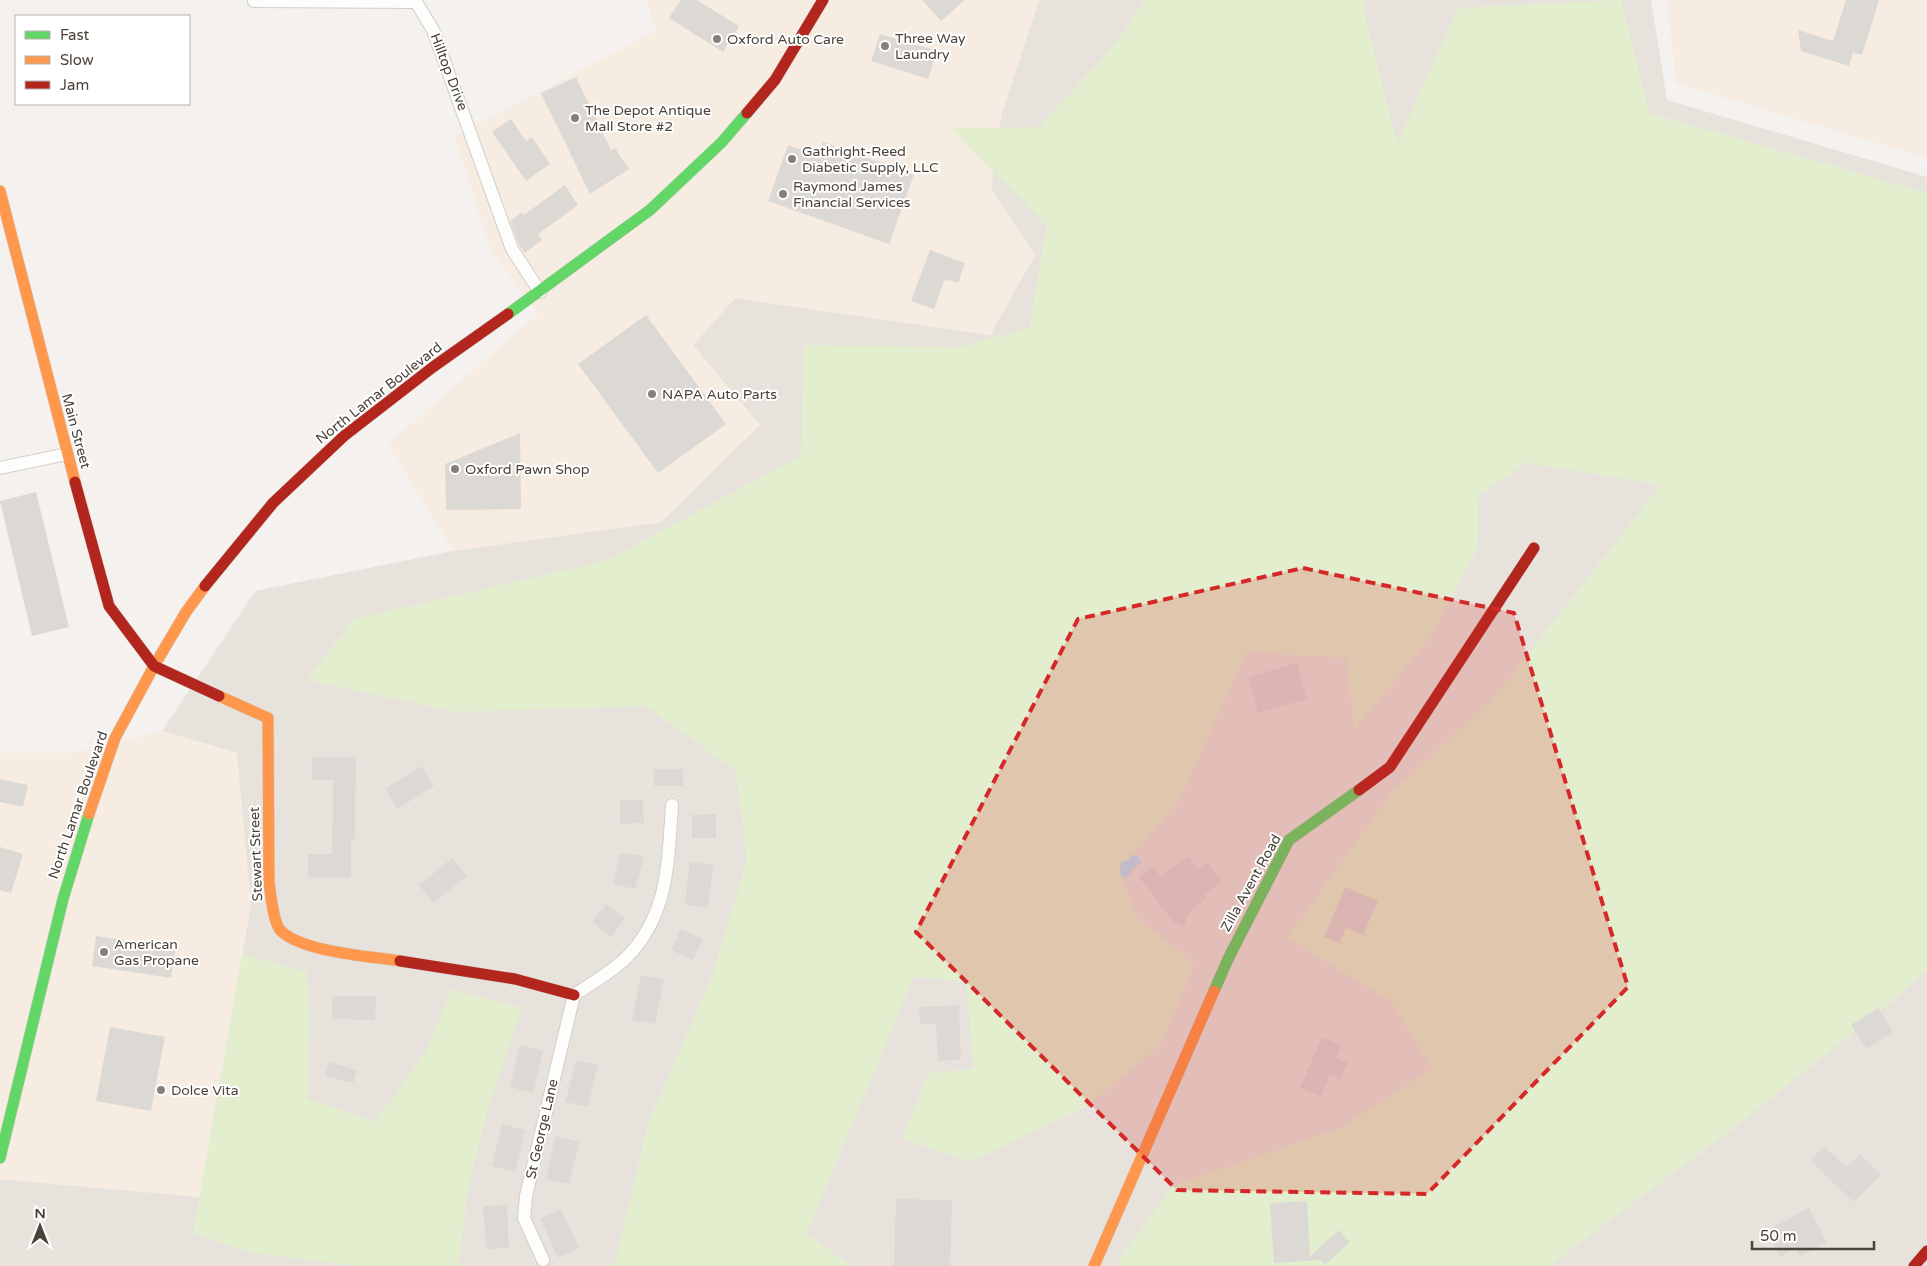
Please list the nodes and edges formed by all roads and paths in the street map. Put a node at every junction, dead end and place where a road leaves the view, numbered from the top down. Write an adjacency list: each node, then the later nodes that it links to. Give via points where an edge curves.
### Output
1 (823, 0): 4 (street, North Lamar Boulevard, via 775,80 721,143 650,210)
2 (254, 1): 4 (street, Hilltop Drive, via 416,2 433,30 512,249)
3 (0, 191): 5 (street, Main Street)
4 (540, 292): 8 (street, North Lamar Boulevard, via 433,367 344,436 273,504 186,612)
5 (67, 454): 6 (street); 8 (street, Main Street, via 109,606)
6 (0, 468)
7 (1534, 548): 14 (street, Zilla Avent Road, via 1390,767 1289,840 1229,957)
8 (154, 666): 10 (street, Stewart Street, via 268,718 269,883 280,930 300,943 515,979); 11 (street, North Lamar Boulevard, via 115,738 81,837)
9 (672, 805): 10 (street, via 663,896 653,919 643,938 626,957 607,974)
10 (574, 995): 13 (street, St George Lane, via 526,1196 524,1218)
11 (0, 1158)
12 (1927, 1251): 15 (street)
13 (544, 1260)
14 (1094, 1266)
15 (1914, 1266)

